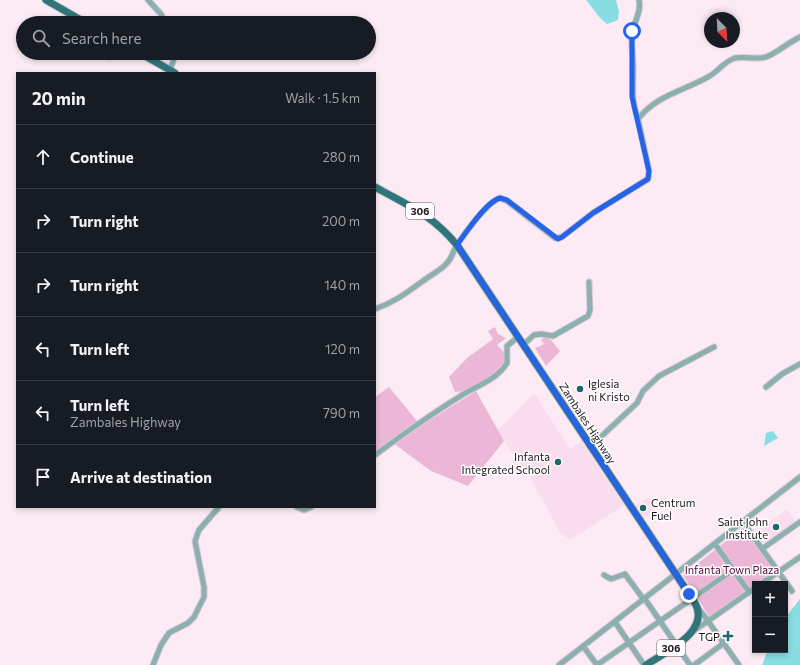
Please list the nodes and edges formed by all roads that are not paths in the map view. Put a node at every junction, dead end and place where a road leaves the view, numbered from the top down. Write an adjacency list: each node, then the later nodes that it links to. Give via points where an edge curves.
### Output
1 (46, 0): 4 (main road)
2 (148, 0): 5 (street)
3 (639, 0): 10 (street, via 640,7 632,39 632,97)
4 (74, 16)
5 (162, 16)
6 (800, 37): 10 (street, via 766,56 731,60 707,78 672,92 656,102)
7 (152, 60): 9 (main road)
8 (175, 60): 9 (street)
9 (172, 72)
10 (638, 119): 12 (street, via 649,174 645,182 593,213 558,239 507,200 497,199 490,204)
11 (376, 188): 12 (main road, Zambales Highway / 306, via 431,218)
12 (457, 245): 14 (street, via 450,260 442,268 395,301); 15 (main road, Zambales Highway / 306)
13 (589, 282): 16 (street, via 588,316 553,336 534,335)
14 (376, 309)
15 (518, 337): 16 (main road, Zambales Highway / 306); 21 (street, via 507,346 506,363 499,372 477,388 452,401)
16 (523, 345): 20 (main road, Zambales Highway / 306)
17 (714, 347): 20 (street, via 659,376 643,391 637,403)
18 (800, 364): 19 (street)
19 (766, 387)
20 (590, 447): 32 (main road, Zambales Highway / 306)
21 (376, 454)
22 (800, 477): 24 (street)
23 (218, 508): 47 (street, via 199,530 195,541 204,597 194,617 165,639)
24 (743, 522): 26 (street); 27 (street)
25 (800, 522): 27 (street)
26 (715, 544): 29 (street); 32 (street)
27 (762, 550): 30 (street)
28 (800, 557): 30 (street)
29 (733, 570): 34 (street); 37 (street)
30 (779, 572): 33 (street); 35 (street)
31 (604, 575): 36 (street, via 611,580 625,574)
32 (676, 575): 36 (street); 37 (main road, Zambales Highway / 306)
33 (766, 581)
34 (750, 592): 40 (street)
35 (792, 592)
36 (644, 599): 39 (street); 41 (street)
37 (692, 599): 38 (main road, Zambales Highway / 306); 39 (street)
38 (697, 607): 40 (street); 42 (main road, 306, via 698,620)
39 (660, 620): 43 (street); 45 (street)
40 (708, 621): 42 (street); 44 (street)
41 (615, 622): 43 (street); 46 (street)
42 (691, 633): 45 (main road, 306)
43 (629, 642): 49 (street); 50 (street)
44 (724, 643): 52 (street); 53 (street)
45 (676, 644): 50 (main road, 306); 51 (street)
46 (583, 646): 48 (street); 49 (street)
47 (153, 665)
48 (559, 665)
49 (597, 665)
50 (645, 665)
51 (690, 665)
52 (694, 665)
53 (739, 665)

